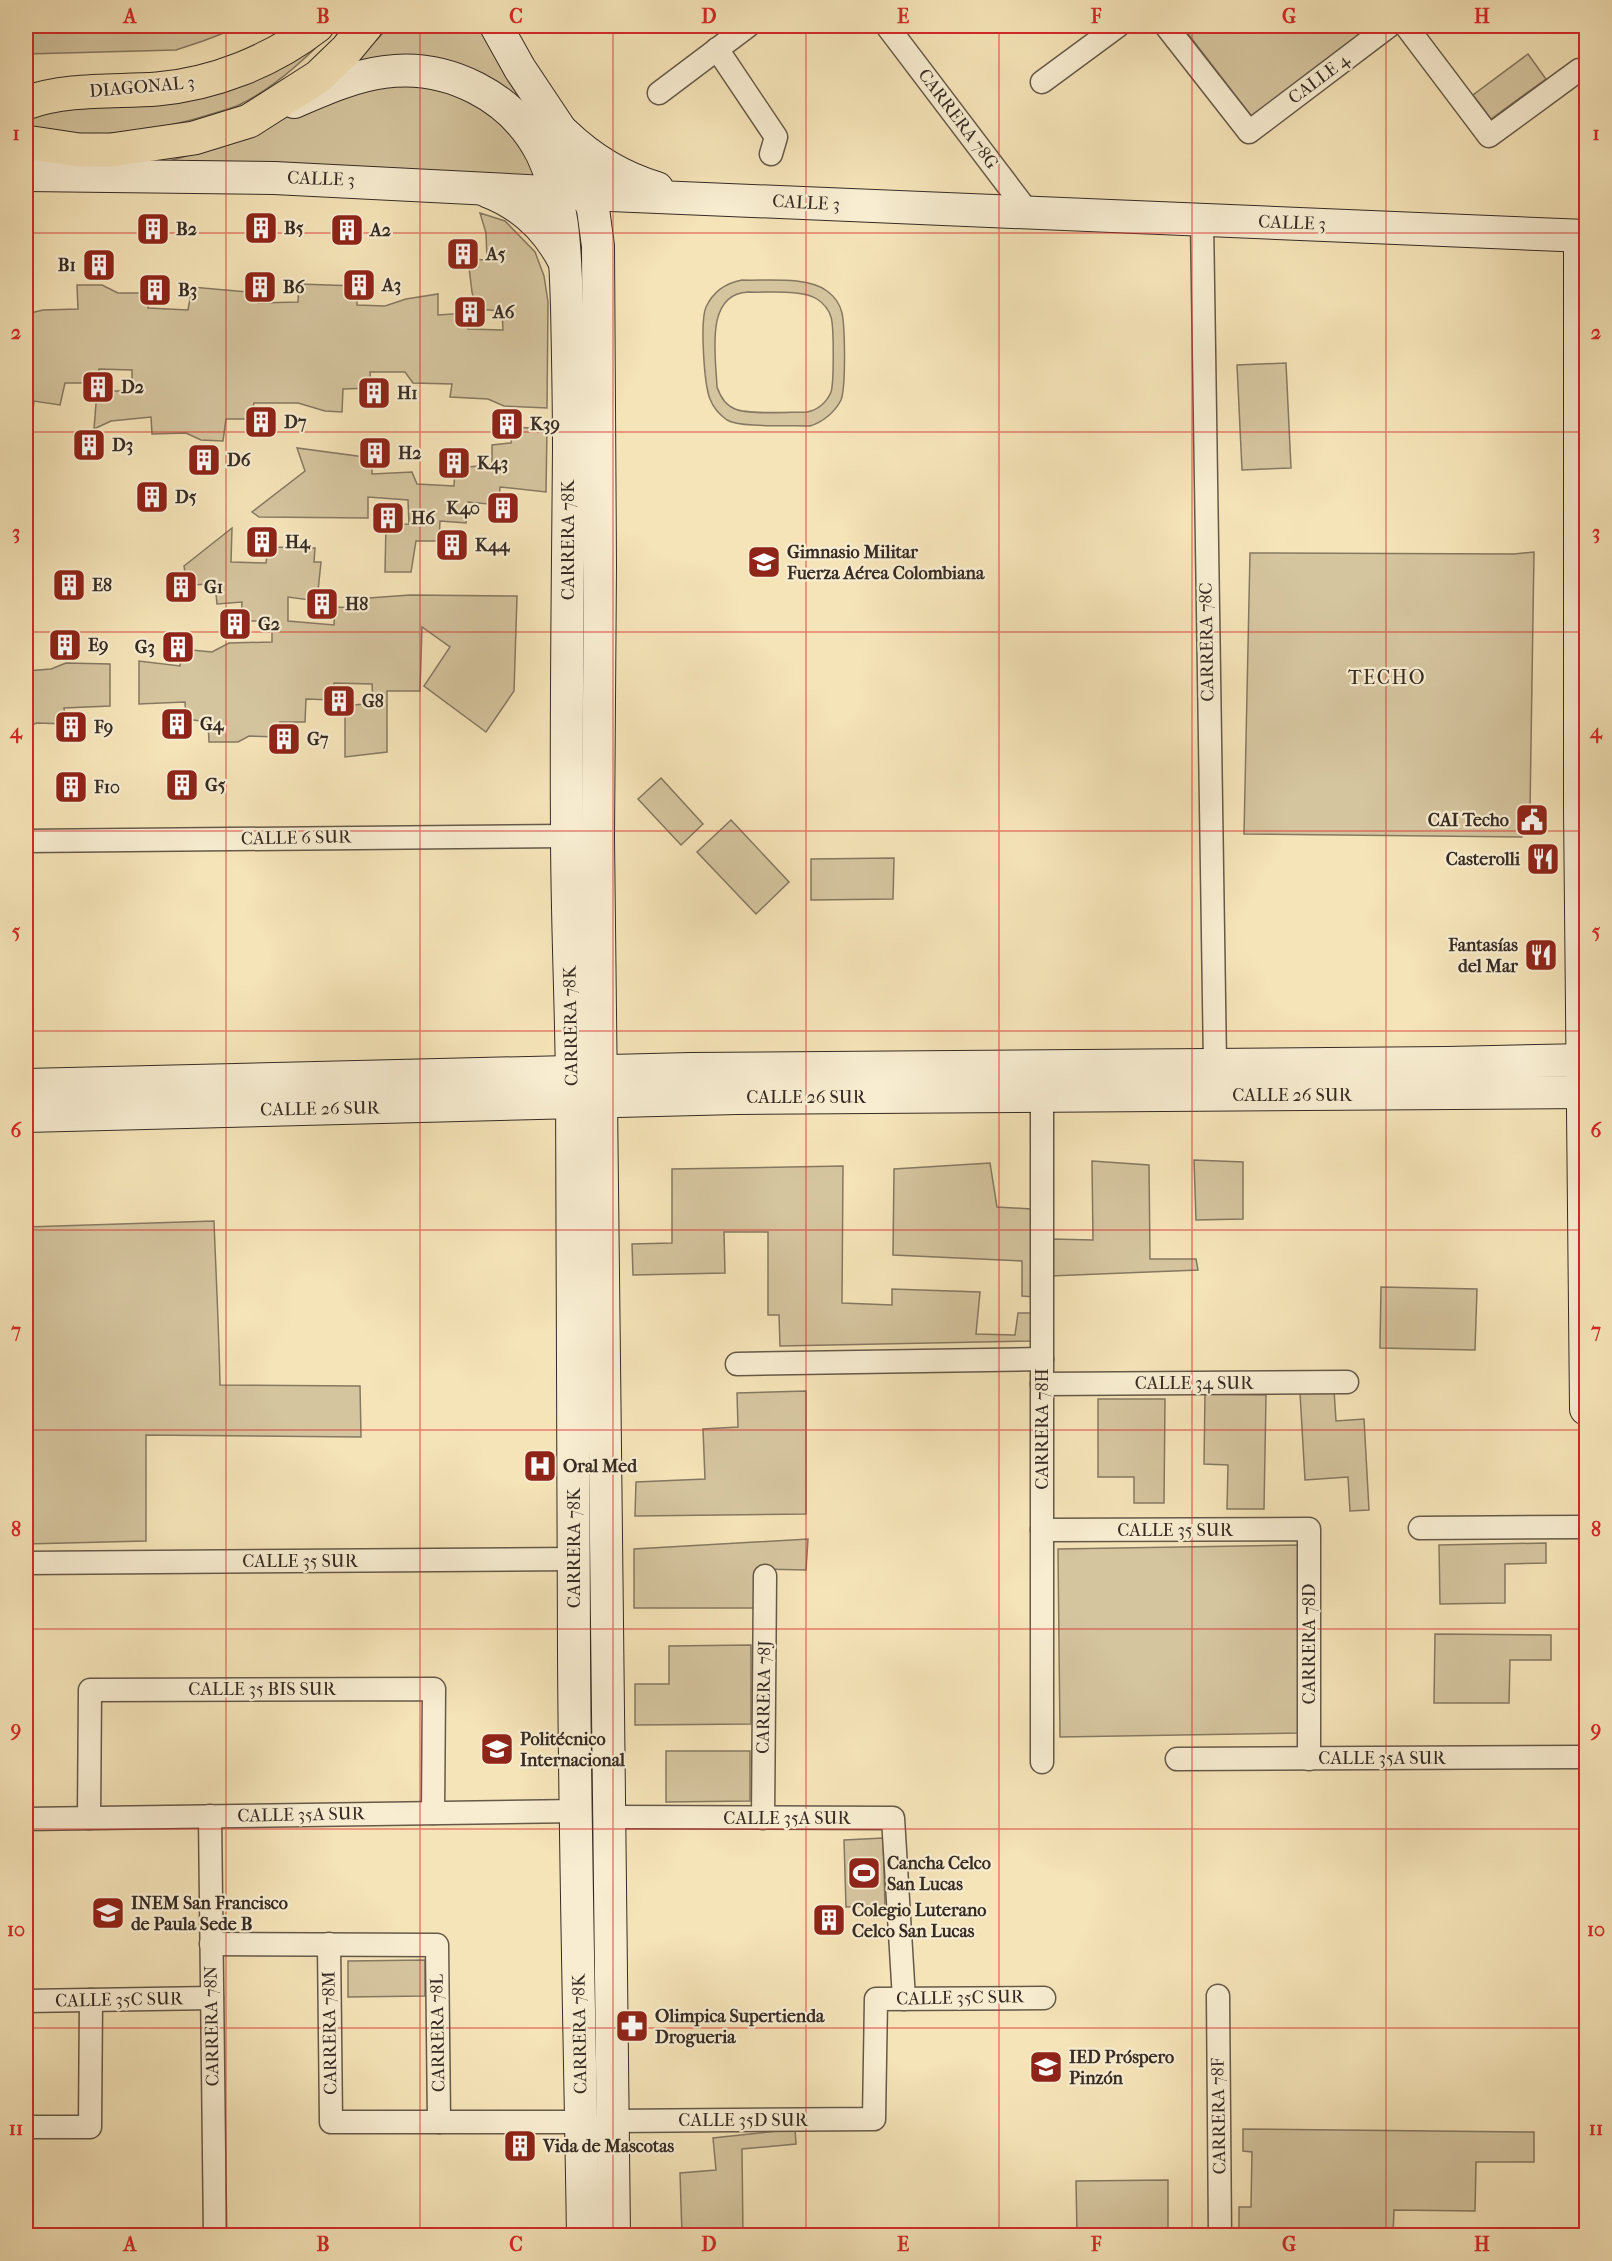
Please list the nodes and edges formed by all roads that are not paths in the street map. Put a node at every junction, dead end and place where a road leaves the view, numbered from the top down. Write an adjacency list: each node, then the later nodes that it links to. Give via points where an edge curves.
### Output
1 (317, 26): 14 (main road, DIAGONAL 3, via 264,58 214,79 159,89 51,96)
2 (366, 26): 15 (main road, via 318,77)
3 (496, 26): 16 (main road, CARRERA 78K)
4 (748, 26): 10 (street)
5 (887, 26): 24 (street, CARRERA 78G)
6 (1118, 26): 12 (street)
7 (1166, 26): 8 (street, CALLE 4, via 1249,132)
8 (1389, 26)
9 (1406, 26): 11 (street, via 1489,136)
10 (717, 49): 13 (street); 18 (street, via 776,137)
11 (1579, 70)
12 (1042, 82)
13 (659, 93)
14 (26, 103)
15 (249, 121): 17 (main road, via 194,138 111,150); 21 (main road, CARRERA 78K, via 332,86 379,72 438,73 466,82 515,116 544,158)
16 (560, 129): 22 (main road, CARRERA 78K); 23 (main road, via 590,155 625,175 675,194)
17 (26, 142)
18 (771, 154)
19 (26, 175): 20 (main road, CALLE 3, via 274,178)
20 (478, 188): 21 (main road, CALLE 3); 27 (main road, via 498,195 530,216 547,233)
21 (555, 191): 22 (main road, CALLE 3); 27 (main road, CARRERA 78K)
22 (587, 194): 23 (main road, CALLE 3); 32 (main road, CARRERA 78K, via 593,209 600,283 598,837)
23 (702, 198): 24 (main road, CALLE 3)
24 (1028, 212): 25 (main road, CALLE 3)
25 (1202, 220): 26 (main road, CALLE 3); 31 (street, CARRERA 78C)
26 (1584, 236): 30 (main road, via 1580,808)
27 (565, 264): 28 (main road, CARRERA 78K, via 569,379)
28 (567, 836): 29 (street, CALLE 6 SUR); 32 (main road, CARRERA 78K)
29 (26, 841)
30 (1585, 1060): 31 (main road, CALLE 26 SUR); 34 (main road)
31 (1215, 1065): 32 (main road, CALLE 26 SUR)
32 (587, 1071): 33 (main road, CALLE 26 SUR); 36 (main road, CARRERA 78K); 37 (main road, CARRERA 78K)
33 (26, 1085)
34 (1585, 1092): 35 (main road, CALLE 26 SUR); 39 (main road)
35 (1042, 1096): 36 (main road, CALLE 26 SUR); 40 (street, CARRERA 78H)
36 (602, 1102): 37 (main road, CALLE 26 SUR); 59 (main road, CARRERA 78K)
37 (572, 1103): 38 (main road, CALLE 26 SUR); 49 (main road, CARRERA 78K)
38 (26, 1116)
39 (1586, 1238): 44 (main road)
40 (1042, 1359): 41 (street); 43 (street, CARRERA 78H)
41 (737, 1364)
42 (1347, 1382): 43 (street, CALLE 34 SUR)
43 (1042, 1384): 48 (street, CARRERA 78H)
44 (1587, 1409)
45 (1587, 1527): 46 (street)
46 (1420, 1528)
47 (1309, 1529): 48 (street, CALLE 35 SUR); 53 (street, CARRERA 78D)
48 (1042, 1530): 55 (street, CARRERA 78H)
49 (574, 1559): 50 (street, CALLE 35 SUR); 56 (main road, CARRERA 78K)
50 (26, 1563)
51 (765, 1576): 61 (street, CARRERA 78J)
52 (1587, 1757): 53 (street, CALLE 35A SUR)
53 (1309, 1759): 54 (street, CALLE 35A SUR)
54 (1177, 1760)
55 (1042, 1762)
56 (577, 1811): 57 (street, CALLE 35A SUR); 74 (main road, CARRERA 78K)
57 (433, 1813): 58 (street, CALLE 35A SUR); 60 (street, CALLE 35 BIS SUR, via 434,1689 90,1690)
58 (210, 1816): 60 (street, CALLE 35A SUR); 63 (street, CARRERA 78N)
59 (608, 1817): 61 (street, CALLE 35A SUR); 72 (main road, CARRERA 78K)
60 (89, 1818): 62 (street, CALLE 35A SUR)
61 (763, 1818): 68 (street, CALLE 35A SUR, via 893,1818)
62 (26, 1819)
63 (211, 1944): 64 (street); 66 (street, CARRERA 78N)
64 (329, 1944): 73 (street, CARRERA 78L, via 437,1945); 73 (street, CARRERA 78M, via 331,2122)
65 (1218, 1996): 79 (street, CARRERA 78F)
66 (212, 1998): 69 (street, CALLE 35C SUR); 76 (street, CARRERA 78N)
67 (1044, 1998): 68 (street, CALLE 35C SUR)
68 (904, 1999): 71 (street, CALLE 35C SUR, via 876,1999)
69 (91, 2000): 70 (street, CALLE 35C SUR); 75 (street, via 90,2127)
70 (26, 2001)
71 (874, 2119): 72 (street, CALLE 35D SUR)
72 (612, 2121): 78 (main road, CARRERA 78K)
73 (439, 2122): 74 (street)
74 (581, 2122): 77 (main road, CARRERA 78K)
75 (26, 2127)
76 (215, 2235)
77 (583, 2235)
78 (614, 2235)
79 (1220, 2235)

